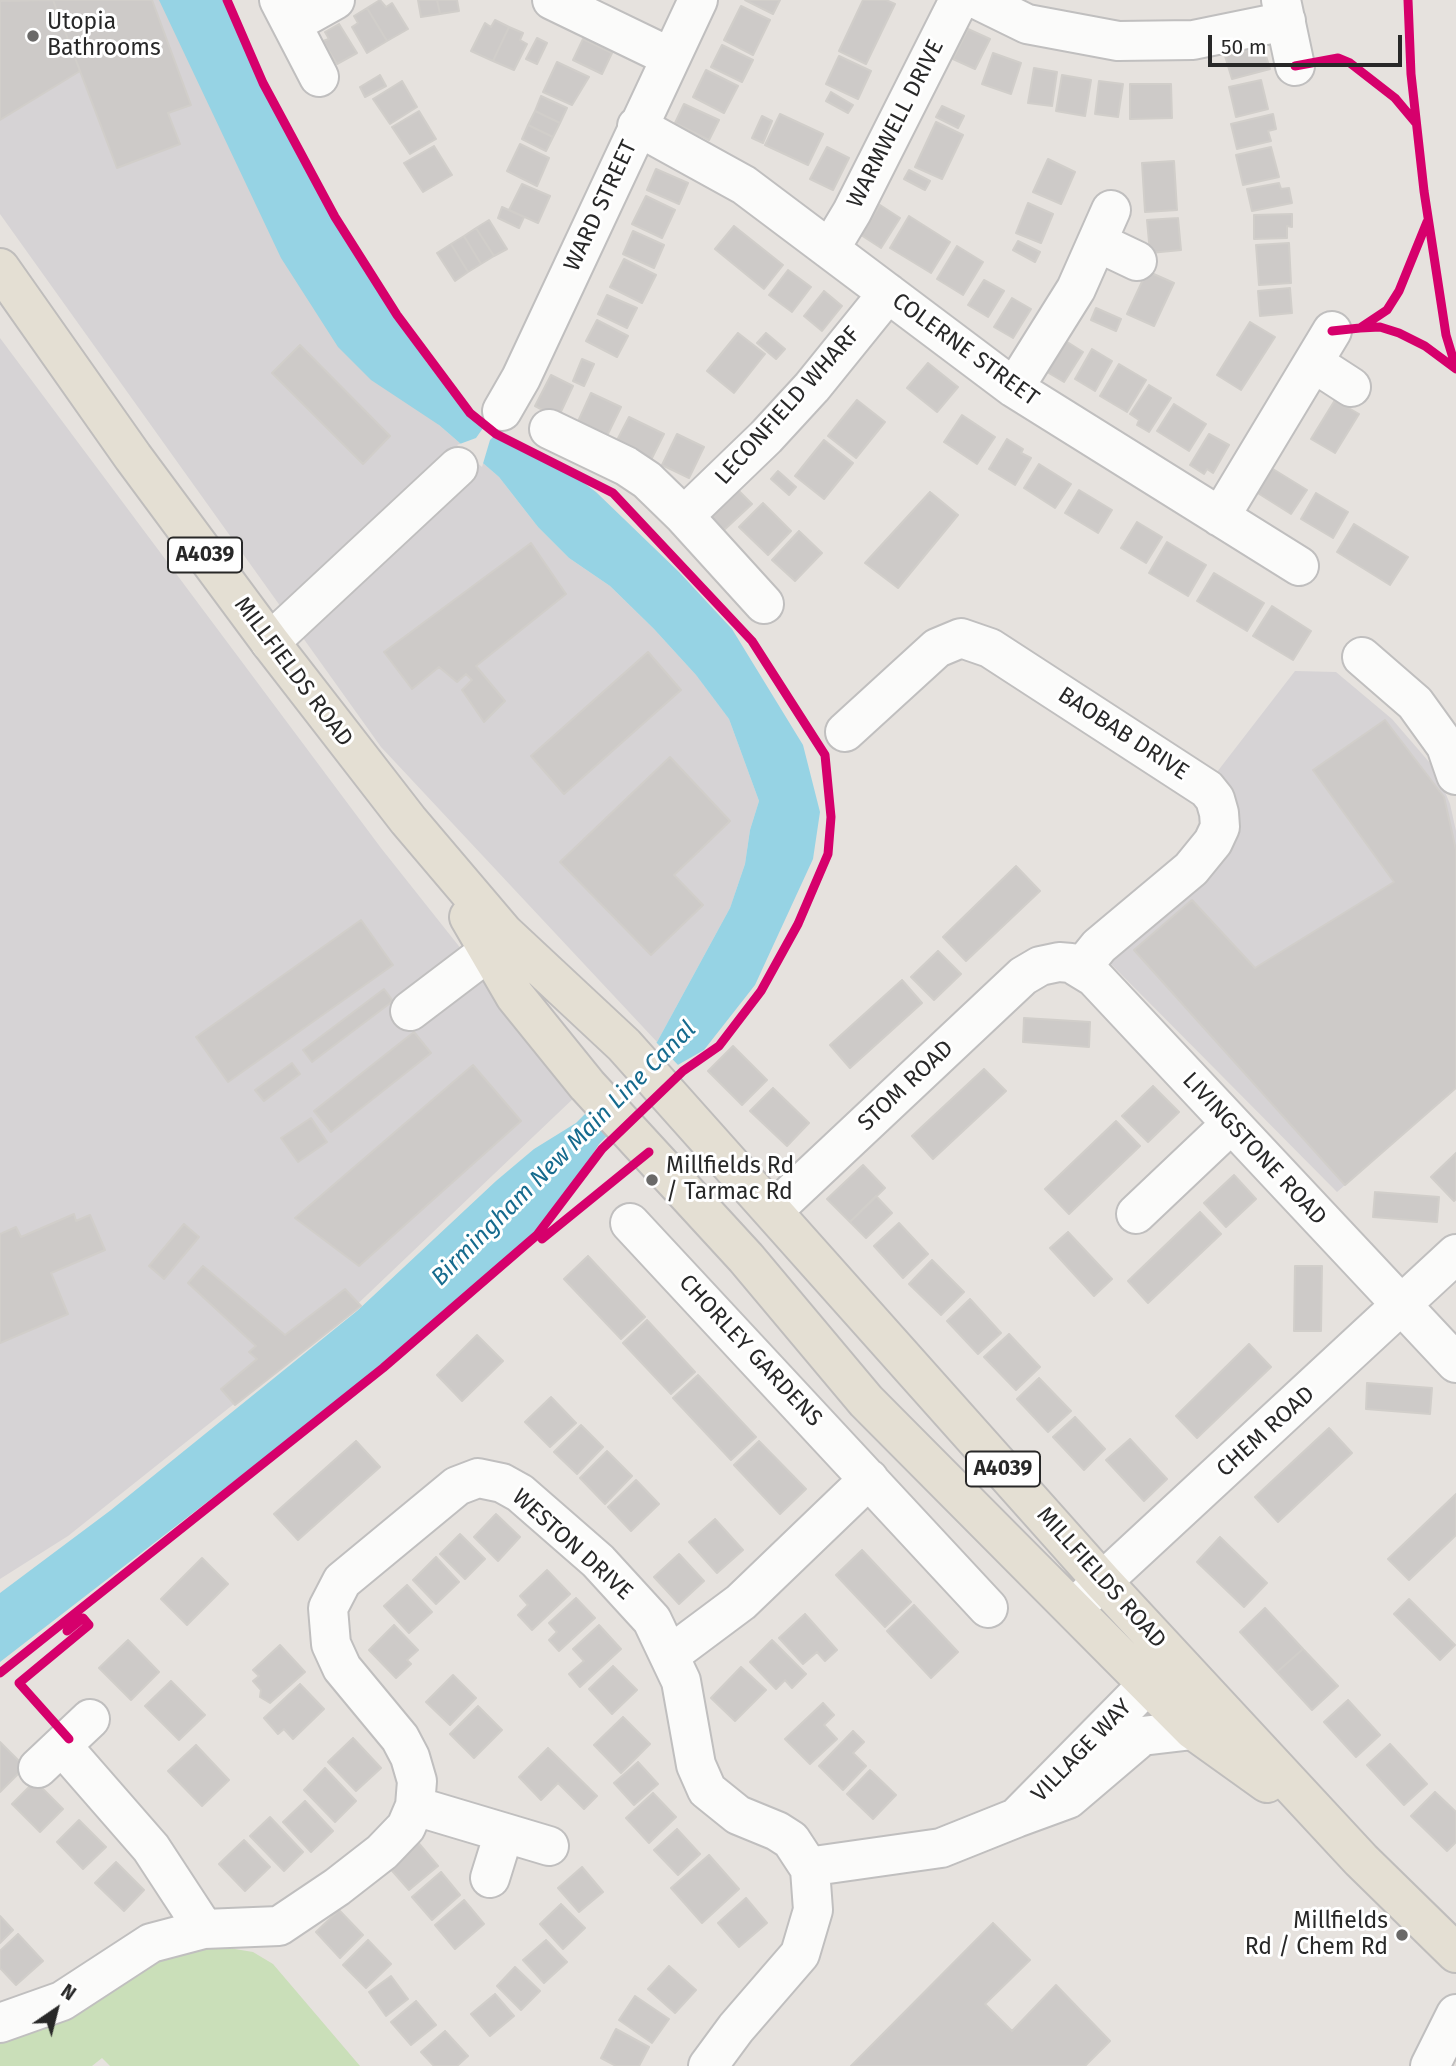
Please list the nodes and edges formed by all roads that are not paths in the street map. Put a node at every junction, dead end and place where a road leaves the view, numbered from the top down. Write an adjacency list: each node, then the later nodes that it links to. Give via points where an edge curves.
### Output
1 (335, 0): 7 (street)
2 (552, 0): 8 (street)
3 (698, 0): 8 (street, WARD STREET)
4 (959, 0): 12 (street, WARMWELL DRIVE)
5 (978, 0): 6 (street, via 1027,24 1118,41 1193,40)
6 (1283, 10): 9 (street)
7 (285, 12): 10 (street)
8 (670, 57): 11 (street, WARD STREET)
9 (1295, 66)
10 (318, 77)
11 (637, 126): 12 (street, COLERNE STREET, via 744,185); 18 (street, WARD STREET)
12 (831, 247): 15 (street, COLERNE STREET)
13 (1137, 261): 17 (street, via 1104,226 1061,316)
14 (0, 268): 25 (main road, MILLFIELDS ROAD / A4039)
15 (888, 293): 17 (street, COLERNE STREET); 21 (street, LECONFIELD WHARF, via 785,417)
16 (1350, 387): 22 (street, via 1323,347)
17 (1014, 388): 22 (street, COLERNE STREET)
18 (502, 411)
19 (549, 429): 21 (street, via 648,480)
20 (458, 467): 25 (street)
21 (684, 516): 24 (street)
22 (1220, 517): 23 (street, COLERNE STREET)
23 (1299, 566)
24 (764, 604)
25 (270, 642): 29 (main road, MILLFIELDS ROAD / A4039)
26 (1362, 657): 28 (street, via 1415,704 1447,746)
27 (845, 732): 30 (street, BAOBAB DRIVE, via 937,648 961,638 990,648 1207,789 1219,813 1220,827 1213,842 1191,870 1099,946)
28 (1456, 775)
29 (496, 942): 31 (street); 33 (main road, MILLFIELDS ROAD / A4039, via 624,1045); 40 (main road, MILLFIELDS ROAD / A4039, via 515,996 587,1085 746,1258)
30 (1082, 967): 32 (street, LIVINGSTONE ROAD); 33 (street, STOM ROAD, via 1059,962 1040,965 1023,976)
31 (411, 1012)
32 (1230, 1125): 34 (street); 37 (street, LIVINGSTONE ROAD)
33 (774, 1210): 38 (main road, MILLFIELDS ROAD / A4039)
34 (1136, 1214)
35 (630, 1223): 41 (street, CHORLEY GARDENS)
36 (1456, 1254): 37 (street, CHEM ROAD)
37 (1403, 1306): 39 (street, LIVINGSTONE ROAD); 42 (street, CHEM ROAD)
38 (906, 1357): 40 (main road); 42 (main road, MILLFIELDS ROAD / A4039)
39 (1456, 1363)
40 (866, 1401): 44 (main road, MILLFIELDS ROAD / A4039)
41 (869, 1479): 43 (street, CHORLEY GARDENS); 45 (street, via 741,1602)
42 (1102, 1581): 44 (street, CHEM ROAD); 51 (main road, MILLFIELDS ROAD / A4039)
43 (988, 1608)
44 (1073, 1608): 46 (main road, MILLFIELDS ROAD / A4039)
45 (670, 1655): 49 (street, WESTON DRIVE, via 652,1620 598,1561 520,1493 478,1478 457,1486 342,1581 328,1608 331,1644 342,1668 411,1757 417,1781); 54 (street, WESTON DRIVE, via 681,1681 696,1765 707,1790 738,1815 791,1840)
46 (1148, 1684): 48 (main road, MILLFIELDS ROAD / A4039); 50 (street, VILLAGE WAY)
47 (90, 1719): 56 (street, via 50,1757 151,1848)
48 (1194, 1730): 50 (street, VILLAGE WAY, via 1142,1736 1068,1798); 51 (main road, MILLFIELDS ROAD / A4039)
49 (415, 1806): 52 (street); 56 (street, via 406,1827 382,1852 292,1920 279,1926)
50 (1016, 1818): 54 (street, VILLAGE WAY, via 941,1847)
51 (1336, 1831): 57 (main road, MILLFIELDS ROAD / A4039)
52 (504, 1833): 53 (street); 55 (street)
53 (549, 1846)
54 (810, 1869): 60 (street, WESTON DRIVE, via 813,1910 800,1954)
55 (490, 1878)
56 (204, 1929): 59 (street, via 151,1943 62,2001)
57 (1454, 1946)
58 (1456, 2014): 61 (street)
59 (0, 2024)
60 (708, 2066)
61 (1430, 2066)

